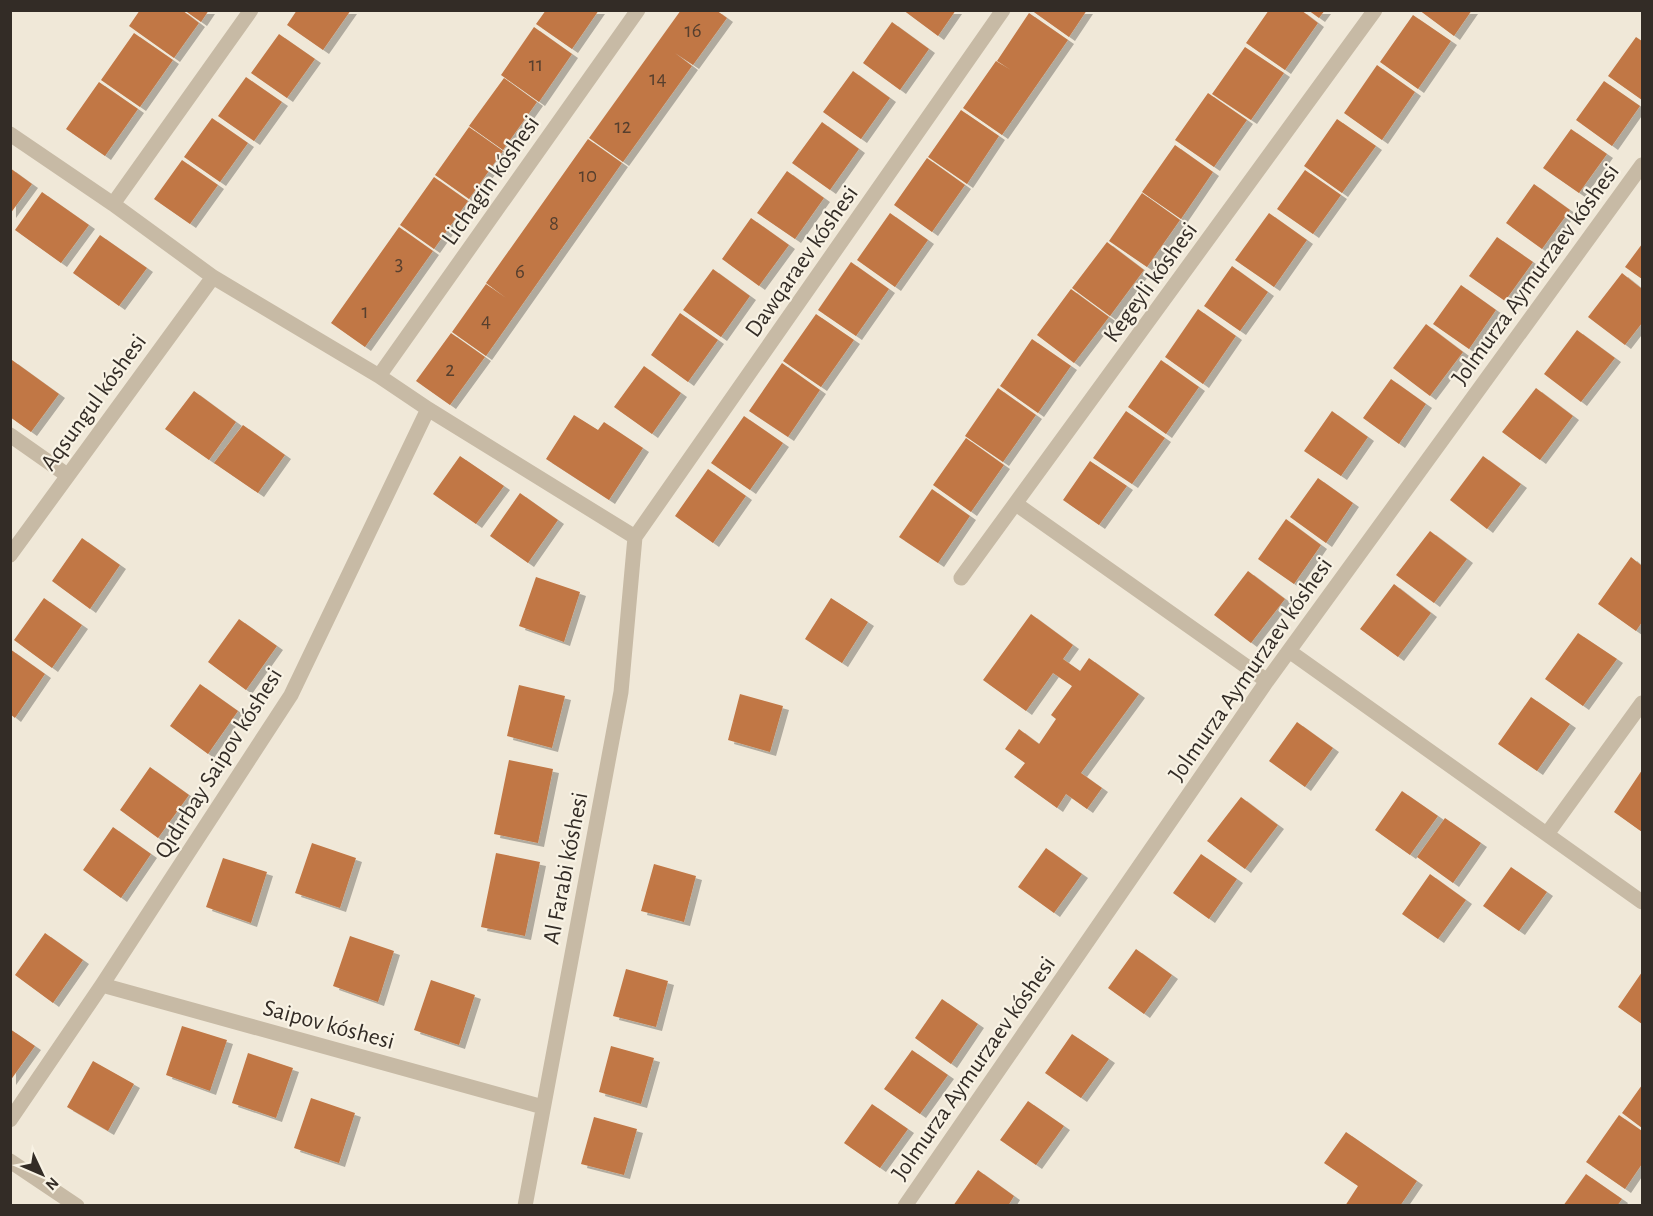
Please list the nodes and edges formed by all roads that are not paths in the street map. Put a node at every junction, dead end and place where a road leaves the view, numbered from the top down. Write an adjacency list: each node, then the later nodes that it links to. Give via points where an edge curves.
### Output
1 (251, 10): 7 (street)
2 (638, 10): 9 (street, Lichagin kóshesi)
3 (1003, 10): 14 (street, Dawqaraev kóshesi)
4 (1375, 10): 13 (street, Kegeyli kóshesi)
5 (10, 134): 7 (street)
6 (1642, 165): 17 (street, Jolmurza Aymurzaev kóshesi)
7 (113, 204): 8 (street)
8 (213, 277): 9 (street); 12 (street, Aqsungul kóshesi)
9 (379, 376): 10 (street)
10 (428, 409): 14 (street); 22 (street, Qıdırbay Saipov kóshesi, via 291,695)
11 (10, 435): 12 (street)
12 (67, 475): 15 (street, Aqsungul kóshesi)
13 (1016, 504): 16 (street, Kegeyli kóshesi); 18 (street)
14 (635, 537): 23 (street, Al Farabi kóshesi, via 621,692)
15 (10, 555)
16 (961, 578)
17 (1289, 651): 18 (street, Jolmurza Aymurzaev kóshesi); 20 (street)
18 (1267, 681): 28 (street, Jolmurza Aymurzaev kóshesi)
19 (1642, 703): 20 (street)
20 (1547, 834): 21 (street)
21 (1642, 902)
22 (102, 985): 23 (street, Saipov kóshesi); 24 (street, Qıdırbay Saipov kóshesi)
23 (543, 1107): 27 (street, Al Farabi kóshesi)
24 (10, 1120)
25 (10, 1161): 26 (street)
26 (77, 1206)
27 (525, 1206)
28 (905, 1206)

